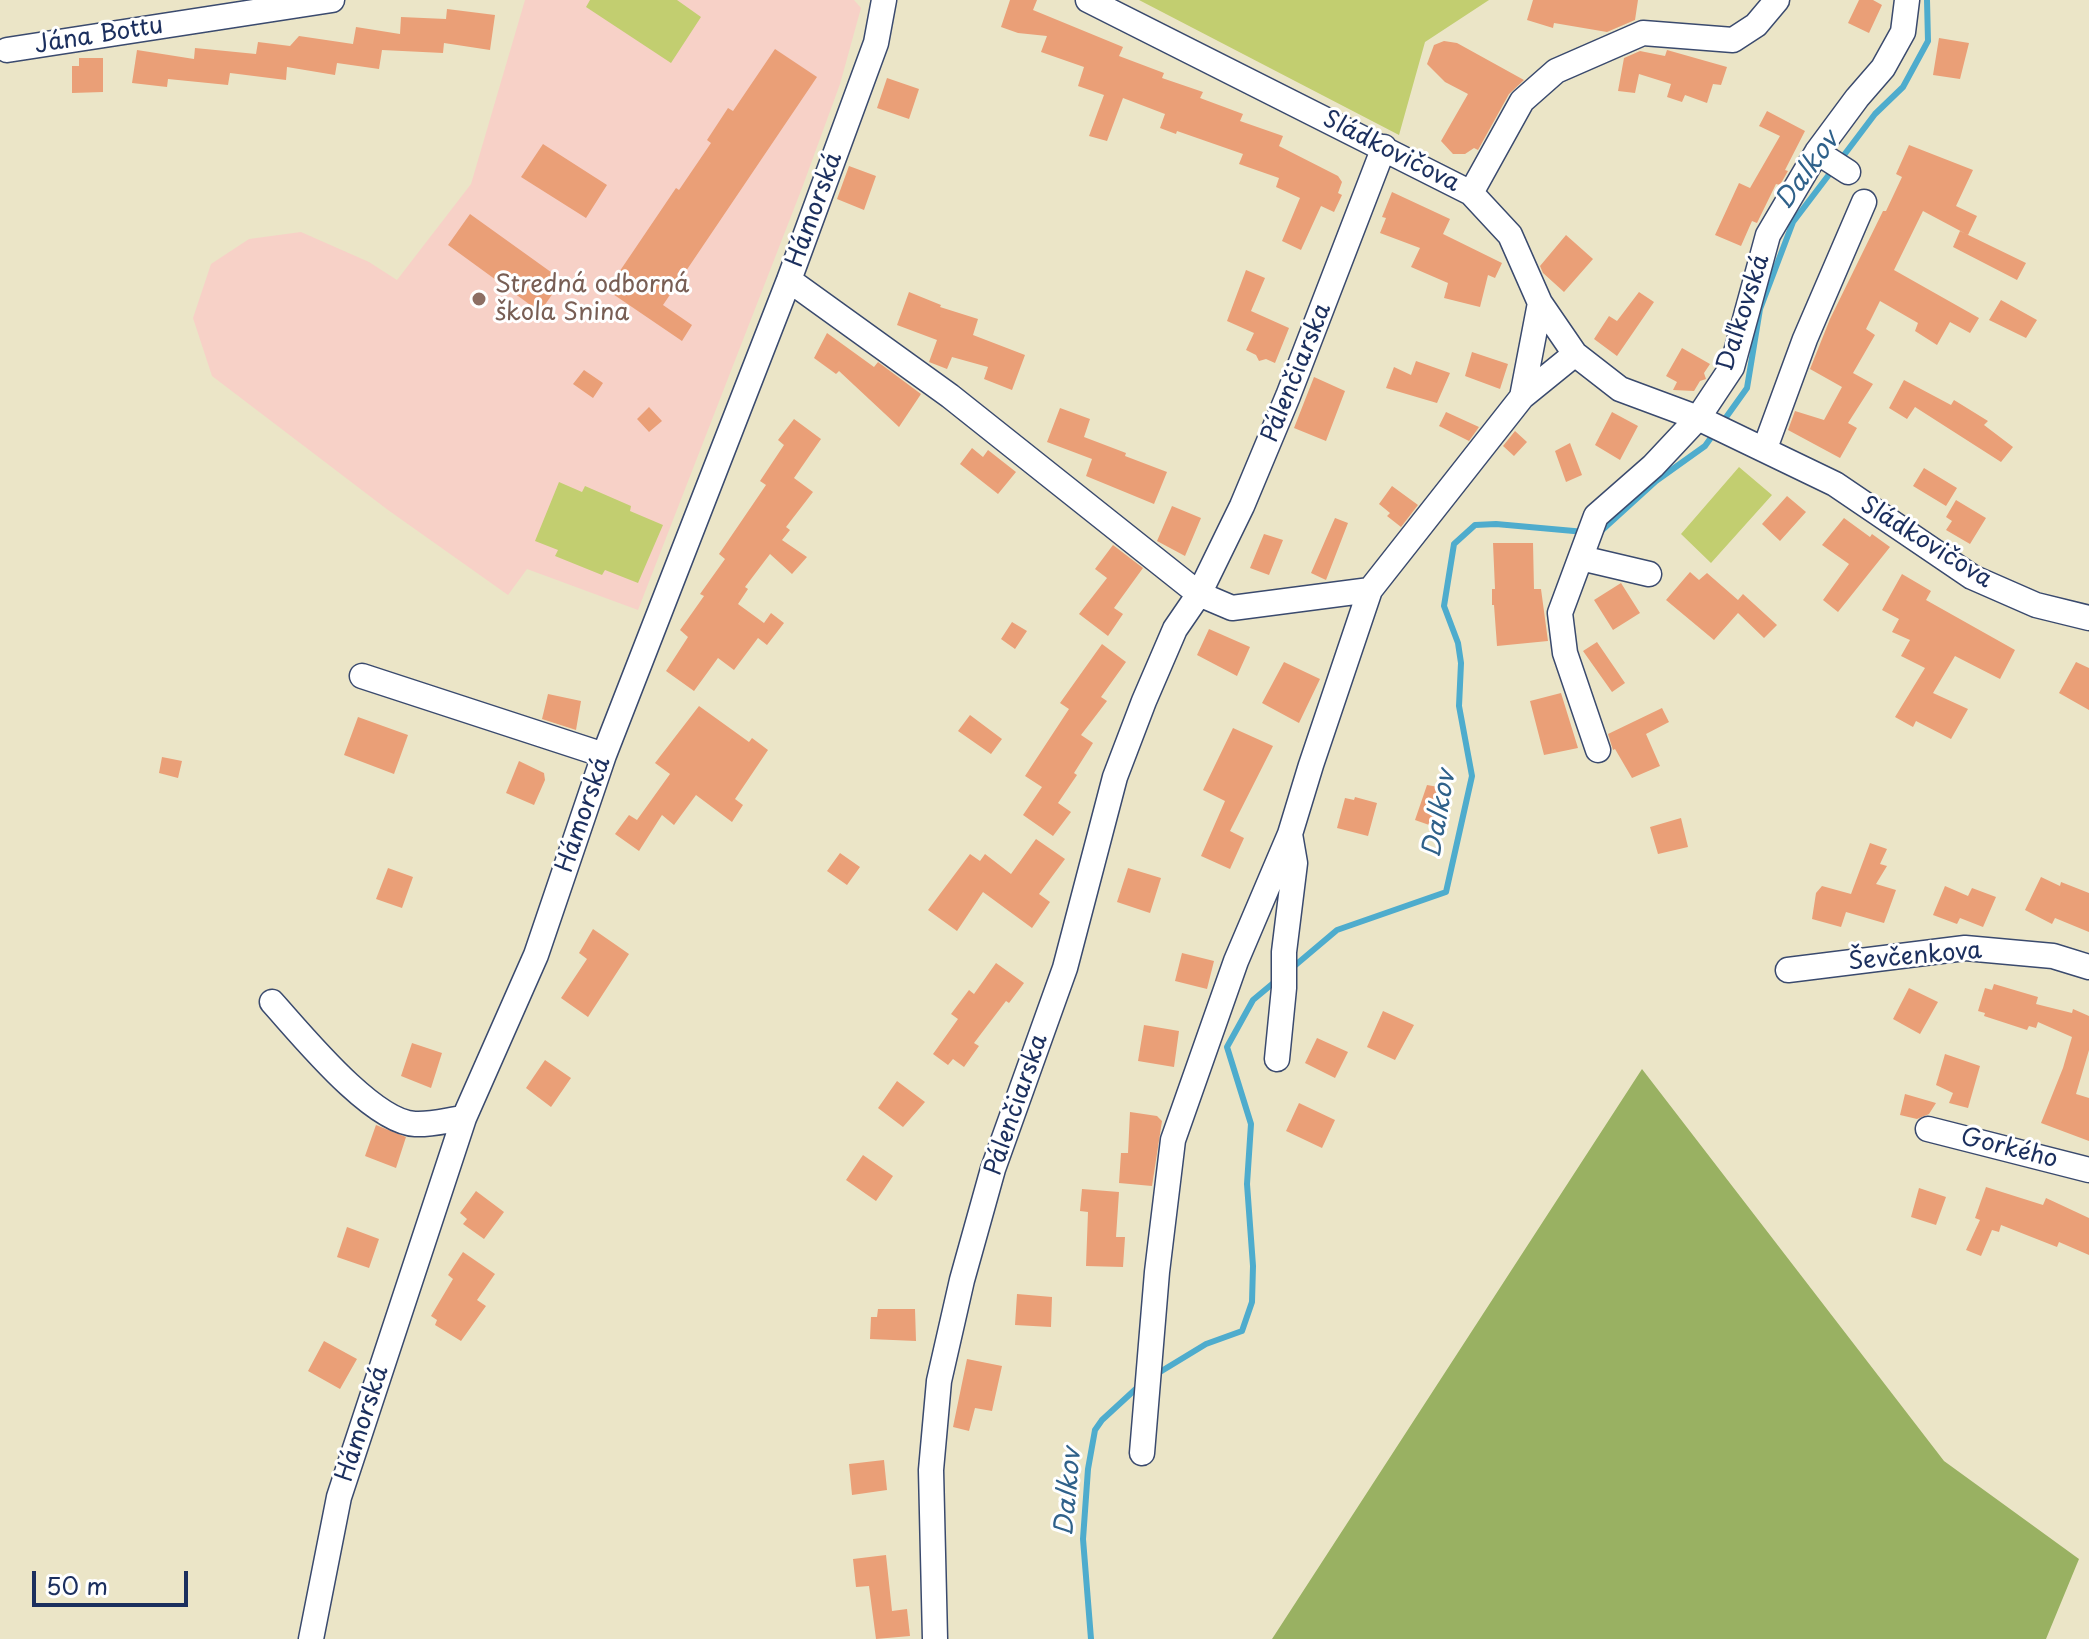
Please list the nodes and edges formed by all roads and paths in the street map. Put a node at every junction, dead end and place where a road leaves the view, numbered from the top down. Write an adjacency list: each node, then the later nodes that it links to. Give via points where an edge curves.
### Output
1 (332, 0): 6 (street, Jána Bottu)
2 (884, 0): 10 (street, Hámorská, via 876,43)
3 (1088, 0): 7 (street, Sládkovičova)
4 (1777, 0): 8 (street, via 1756,25 1733,40 1643,33 1556,71 1522,101)
5 (1907, 0): 14 (street, Daľkovská, via 1903,32 1883,68 1857,98 1831,161 1768,235)
6 (7, 50)
7 (1384, 147): 8 (street, Sládkovičova); 19 (street, Pálenčiarska, via 1288,396)
8 (1471, 193): 11 (street, Sládkovičova, via 1510,235)
9 (1864, 202): 15 (street)
10 (789, 280): 19 (street, via 950,396); 23 (street, Hámorská)
11 (1540, 303): 12 (street, Sládkovičova); 13 (street)
12 (1575, 354): 13 (street); 14 (street, Sládkovičova, via 1620,389)
13 (1522, 397): 18 (street)
14 (1711, 424): 15 (street, Sládkovičova); 16 (street, Daľkovská, via 1596,516)
15 (1765, 448): 20 (street, Sládkovičova, via 1835,484 1972,577 2036,605)
16 (1584, 551): 17 (street); 22 (street, Daľkovská, via 1560,613 1565,653)
17 (1649, 574)
18 (1370, 590): 19 (street, via 1232,608); 24 (street)
19 (1199, 594): 34 (street, Pálenčiarska, via 1175,629 1115,777 1065,968 993,1169 962,1280 939,1381 931,1470)
20 (2089, 618)
21 (362, 676): 23 (street)
22 (1598, 750)
23 (604, 755): 29 (street, Hámorská, via 536,955)
24 (1290, 834): 28 (street, via 1295,863); 32 (street, via 1236,961 1173,1140)
25 (2089, 967): 26 (street, Ševčenkova, via 2053,956 1965,948)
26 (1788, 970)
27 (272, 1002): 29 (street, via 379,1110 413,1124)
28 (1277, 1059)
29 (464, 1118): 33 (street, Hámorská, via 339,1497)
30 (1928, 1129): 31 (street, Gorkého)
31 (2089, 1170)
32 (1142, 1453)
33 (311, 1639)
34 (935, 1639)

